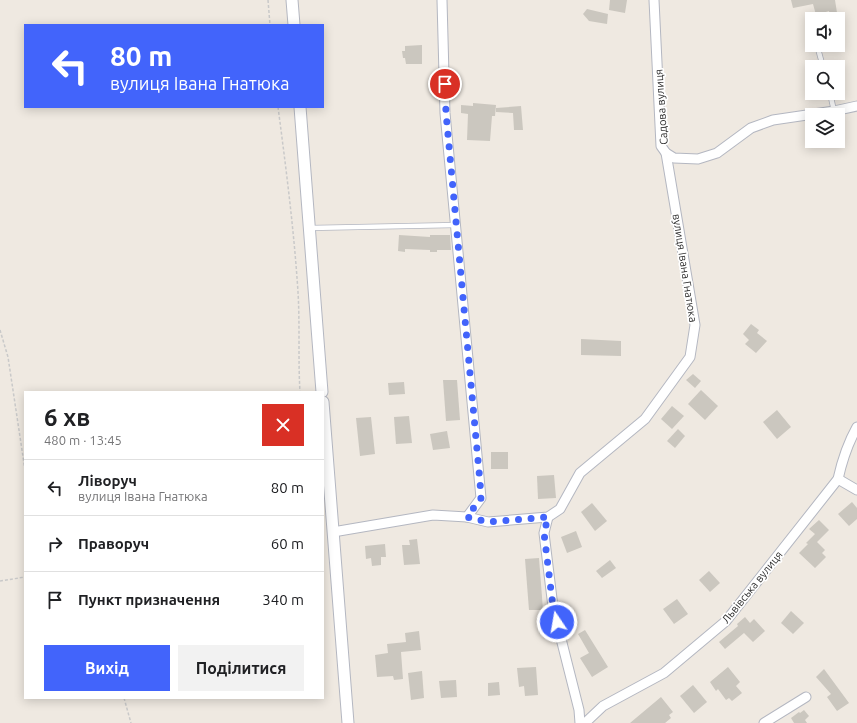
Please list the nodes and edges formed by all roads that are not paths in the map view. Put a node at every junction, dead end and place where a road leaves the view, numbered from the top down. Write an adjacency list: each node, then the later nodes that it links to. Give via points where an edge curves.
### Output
1 (292, 0): 4 (street)
2 (442, 0): 10 (street, via 446,113)
3 (654, 0): 9 (street, Садова вулиця, via 662,146)
4 (294, 24)
5 (857, 106): 7 (street, Садова вулиця)
6 (300, 108): 11 (street)
7 (845, 109)
8 (805, 115): 9 (street, Садова вулиця, via 773,120 751,128 716,153 698,159 674,158)
9 (666, 153): 18 (street, вулиця Івана Гнатюка, via 695,325 690,357 645,419 580,473 560,509)
10 (456, 225): 11 (lane); 17 (street, via 481,498)
11 (310, 228): 12 (street)
12 (322, 391)
13 (324, 415): 19 (street)
14 (857, 427): 15 (street, Львівська вулиця)
15 (838, 479): 16 (street); 23 (street, Львівська вулиця, via 726,621 664,673 603,706)
16 (857, 490)
17 (467, 517): 18 (street, via 488,522); 19 (street, via 433,515)
18 (548, 517): 22 (street, via 544,533 553,607)
19 (333, 532): 21 (street)
20 (806, 697): 24 (street)
21 (348, 723)
22 (580, 723)
23 (585, 723)
24 (764, 723)

